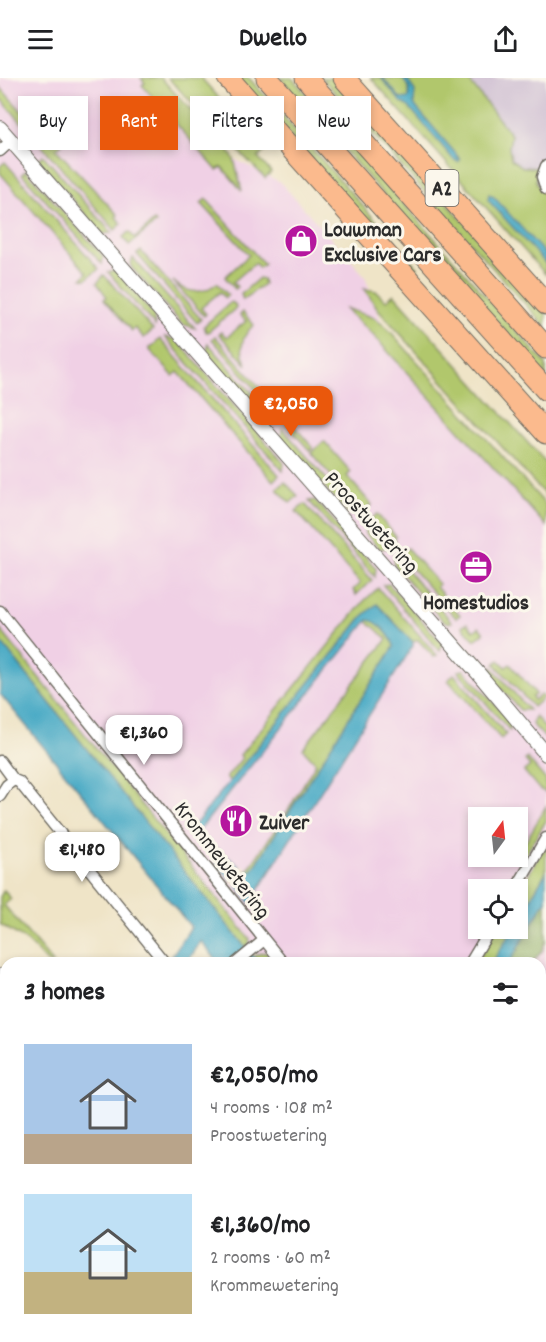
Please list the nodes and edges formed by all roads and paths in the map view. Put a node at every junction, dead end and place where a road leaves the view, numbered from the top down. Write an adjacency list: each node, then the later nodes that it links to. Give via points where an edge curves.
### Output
1 (228, 78): 13 (highway)
2 (267, 78): 12 (highway, A2)
3 (306, 78): 11 (highway, A2)
4 (344, 78): 10 (highway, A2)
5 (0, 128): 6 (street, Proostwetering)
6 (11, 141): 7 (street); 15 (street, Proostwetering)
7 (0, 151)
8 (546, 166): 9 (street, via 542,177)
9 (546, 189)
10 (546, 304)
11 (546, 348)
12 (546, 390)
13 (546, 433)
14 (0, 611): 22 (street, Krommewetering)
15 (546, 754)
16 (0, 761): 17 (street)
17 (14, 780): 18 (street); 23 (street, via 33,798)
18 (0, 796)
19 (546, 838): 20 (street)
20 (522, 879)
21 (484, 939): 26 (street)
22 (264, 940): 24 (street); 25 (street, Krommewetering)
23 (158, 957)
24 (244, 957)
25 (278, 957)
26 (474, 957)

